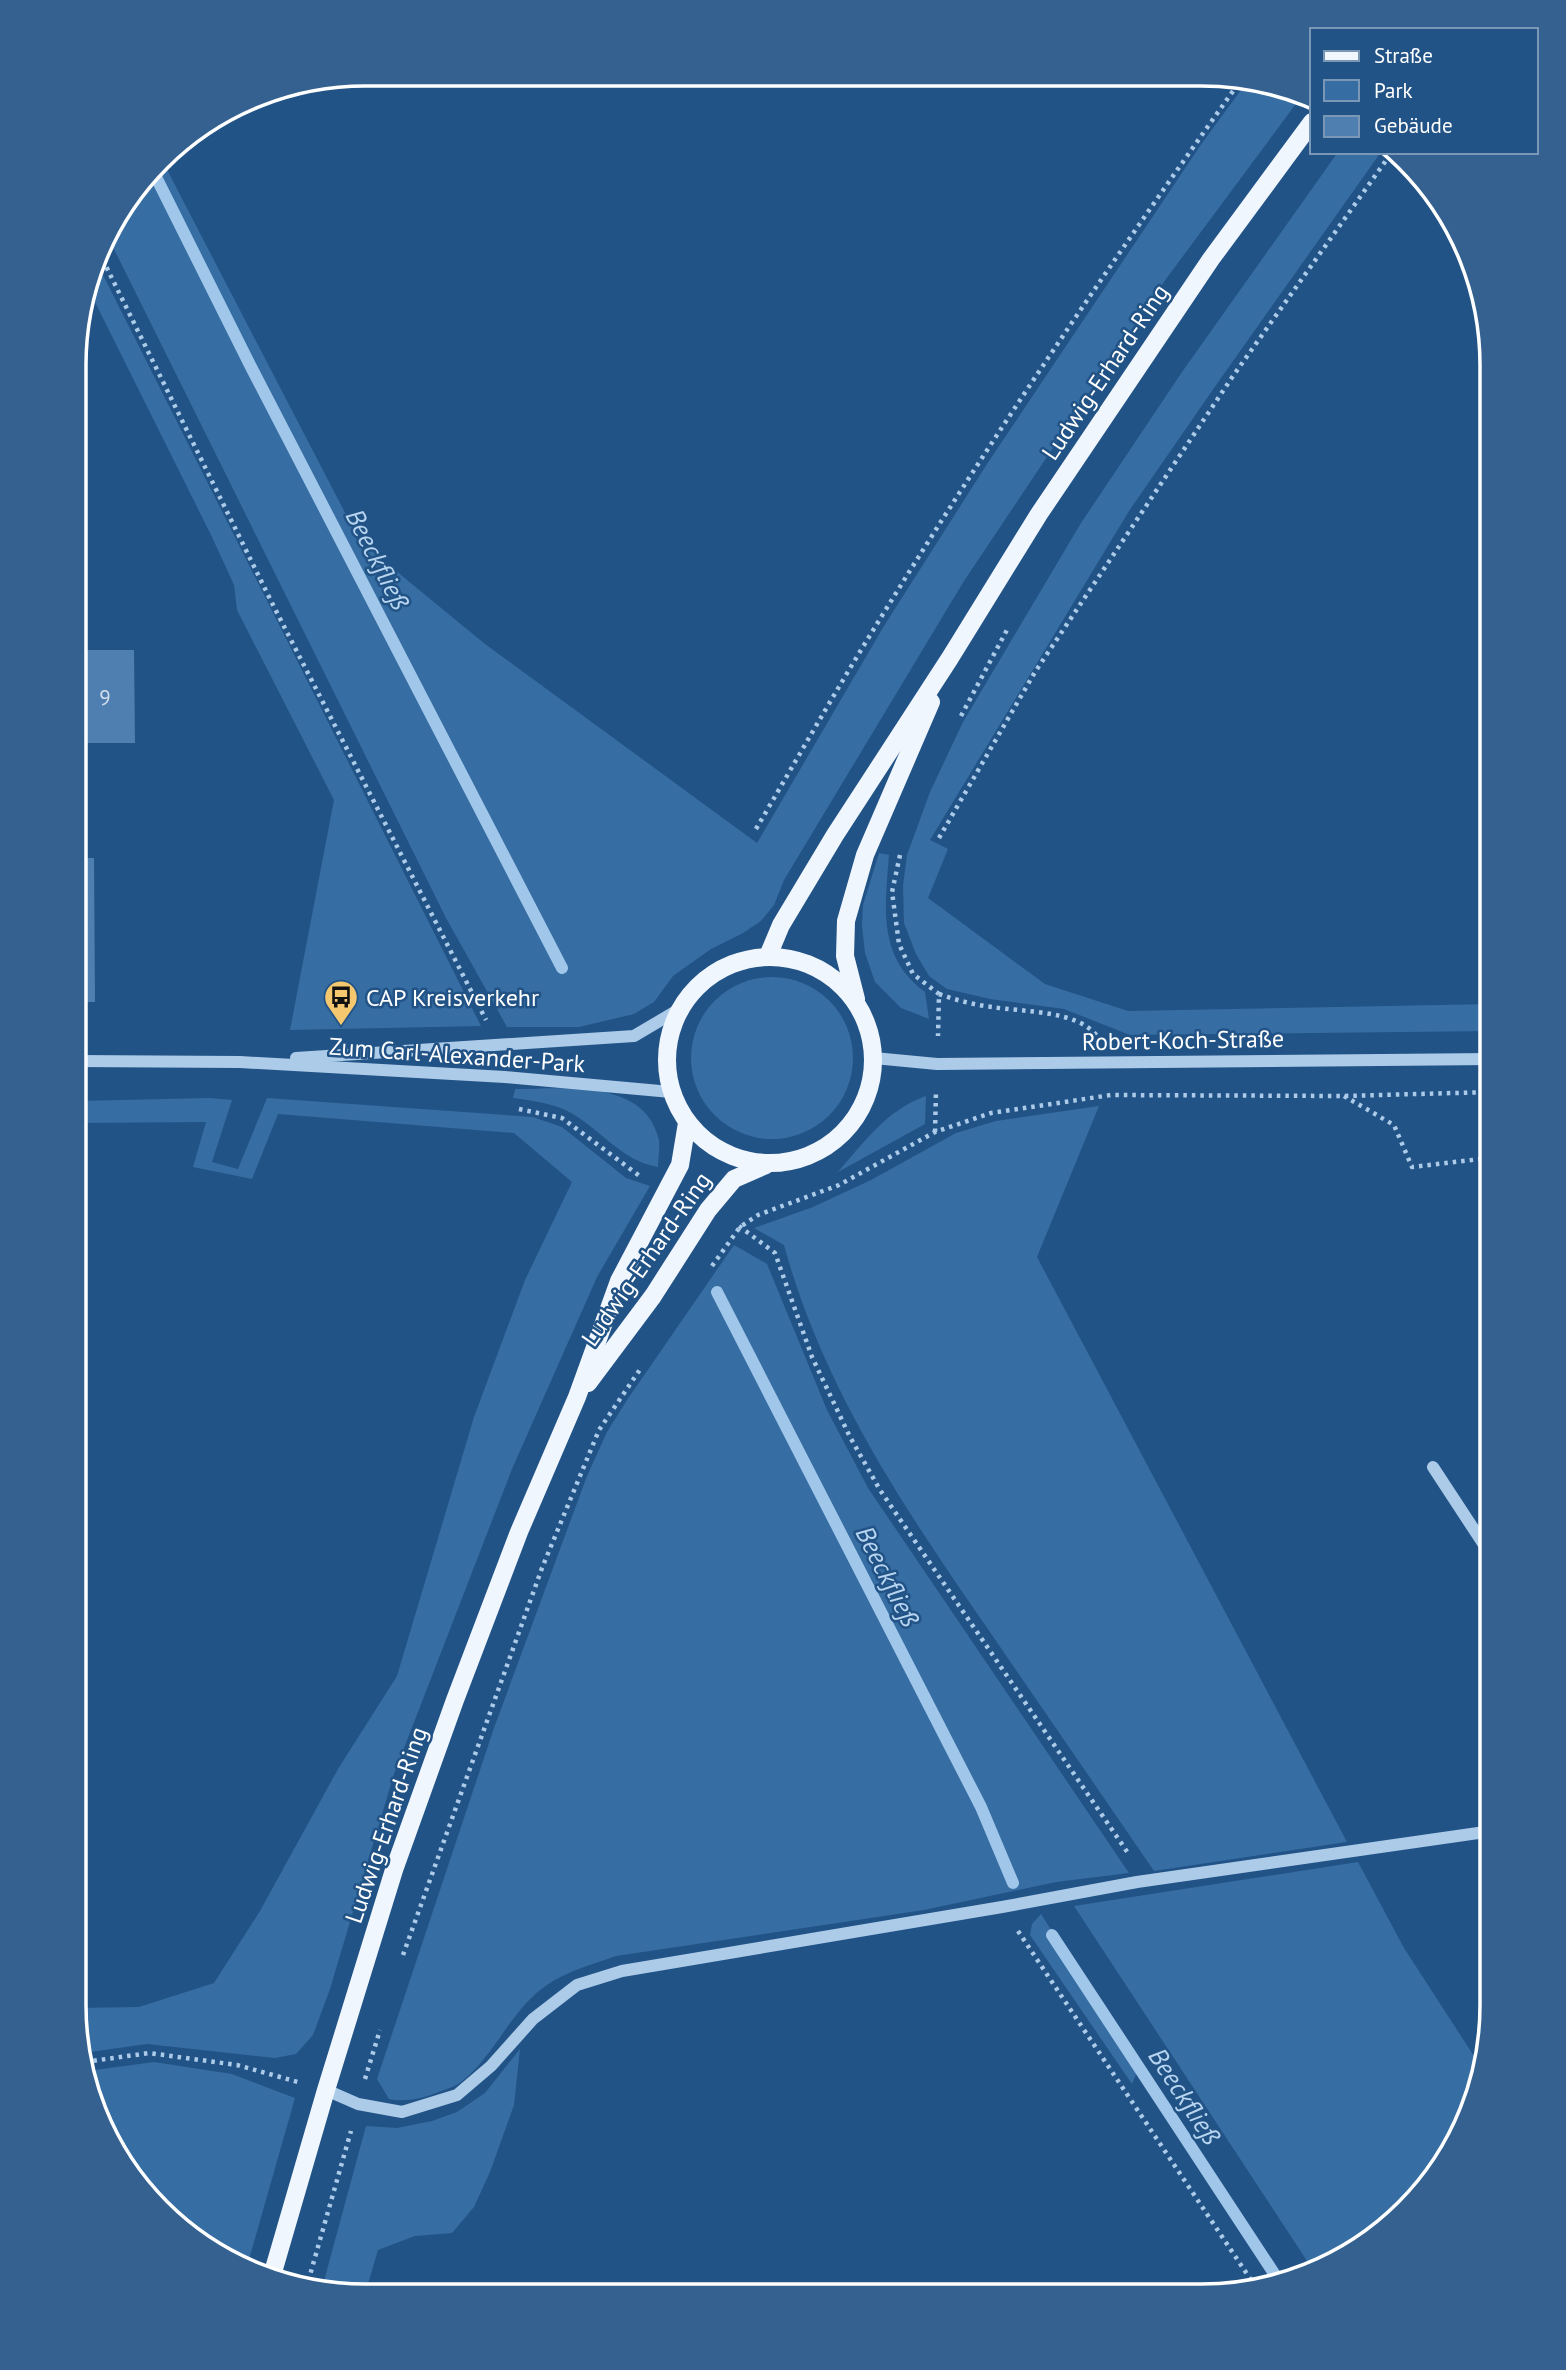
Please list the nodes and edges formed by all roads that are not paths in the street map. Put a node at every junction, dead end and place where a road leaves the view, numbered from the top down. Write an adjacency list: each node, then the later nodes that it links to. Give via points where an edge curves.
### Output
1 (1310, 125): 2 (main road, Ludwig-Erhard-Ring, via 1211,259 1039,514)
2 (950, 658): 3 (main road, Ludwig-Erhard-Ring, via 835,835 781,925); 4 (main road, Ludwig-Erhard-Ring, via 865,855 846,921 845,956)
3 (768, 956): 4 (main road, via 803,962 833,978); 5 (main road, via 741,960 716,971)
4 (857, 1003): 6 (main road, via 869,1029)
5 (678, 1010): 9 (street, Zum Carl-Alexander-Park, via 634,1036); 10 (main road, via 667,1050)
6 (874, 1058): 7 (street, Robert-Koch-Straße, via 937,1064); 12 (main road, via 869,1092 854,1122 830,1146 800,1160)
7 (1480, 1059)
8 (86, 1061): 9 (street, Zum Carl-Alexander-Park)
9 (240, 1062): 10 (street, Zum Carl-Alexander-Park)
10 (671, 1092): 11 (main road)
11 (687, 1123): 12 (main road, via 709,1145 736,1159); 13 (main road, Ludwig-Erhard-Ring, via 680,1165 619,1281)
12 (767, 1164): 13 (main road, Ludwig-Erhard-Ring, via 734,1179 708,1210 653,1296)
13 (577, 1397): 17 (main road, Ludwig-Erhard-Ring, via 454,1700 394,1870)
14 (1433, 1468): 15 (street)
15 (1480, 1538)
16 (1480, 1833): 17 (street, via 1137,1882 622,1970 577,1985 533,2019 491,2066 457,2095 402,2112 358,2104)
17 (326, 2090): 18 (main road, Ludwig-Erhard-Ring)
18 (274, 2269)

